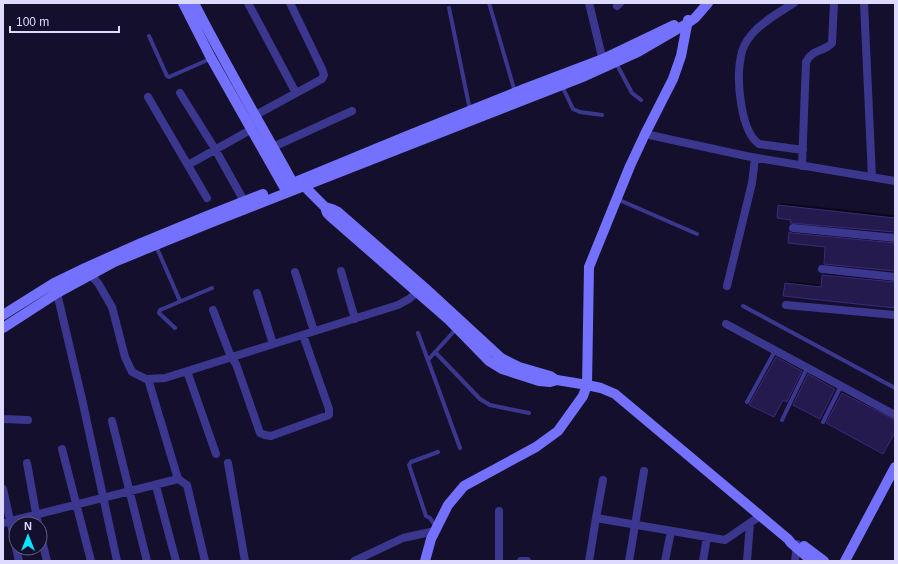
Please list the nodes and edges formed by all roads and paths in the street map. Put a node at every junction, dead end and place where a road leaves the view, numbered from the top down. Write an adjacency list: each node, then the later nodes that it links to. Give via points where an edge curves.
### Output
1 (183, 3): 15 (street)
2 (194, 3): 27 (street)
3 (248, 3): 19 (street)
4 (290, 3): 19 (street, via 324,75 322,79)
5 (489, 3): 22 (lane)
6 (589, 3): 17 (street)
7 (700, 3): 13 (street)
8 (708, 3): 13 (street, via 695,18)
9 (794, 3): 32 (street, via 761,26 746,43 741,55 740,90 742,108 753,140 759,144)
10 (834, 3): 32 (street, via 832,43 809,55 806,62)
11 (864, 3): 36 (street)
12 (449, 8): 26 (lane)
13 (688, 20): 16 (street, via 638,52); 17 (street); 29 (street, via 681,56 673,79)
14 (149, 36): 15 (lane, via 169,77)
15 (211, 58): 27 (street)
16 (616, 62): 17 (street); 23 (lane, via 632,93)
17 (604, 63): 18 (street); 22 (street)
18 (562, 85): 22 (street); 25 (lane, via 573,109)
19 (296, 93): 27 (street)
20 (180, 94): 31 (street)
21 (148, 97): 34 (street)
22 (517, 97): 26 (street)
23 (641, 100)
24 (352, 111): 30 (street)
25 (602, 115)
26 (471, 116): 38 (street, via 409,134)
27 (250, 118): 28 (street); 30 (street)
28 (252, 129): 31 (street); 38 (street)
29 (645, 134): 33 (street); 40 (street)
30 (274, 147): 38 (street)
31 (215, 149): 34 (street); 41 (street)
32 (803, 150): 35 (street)
33 (754, 158): 35 (street); 52 (street, via 752,183)
34 (188, 165): 39 (street)
35 (802, 166): 36 (street)
36 (872, 178): 37 (street)
37 (895, 181)
38 (295, 184): 41 (street); 45 (street, via 212,222); 54 (street, via 325,207 338,212)
39 (207, 198)
40 (617, 199): 43 (lane); 80 (street, via 589,267)
41 (244, 202): 45 (street)
42 (793, 228): 44 (street)
43 (697, 234)
44 (895, 238)
45 (154, 242): 47 (street); 57 (lane)
46 (822, 269): 50 (street)
47 (87, 271): 51 (street); 55 (street); 78 (street, via 102,289 112,307 125,357 132,372)
48 (341, 271): 63 (street)
49 (295, 272): 68 (street)
50 (895, 277)
51 (54, 283): 55 (street); 61 (street)
52 (727, 286)
53 (212, 288): 57 (lane)
54 (421, 289): 63 (street, via 398,305); 67 (street); 79 (street, via 500,358)
55 (56, 293): 65 (street); 104 (street)
56 (257, 293): 71 (street)
57 (180, 301): 66 (lane, via 159,312)
58 (786, 305): 62 (street)
59 (743, 306): 82 (lane)
60 (213, 310): 74 (street)
61 (3, 315)
62 (895, 315)
63 (355, 319): 68 (street)
64 (726, 324): 72 (street)
65 (3, 328)
66 (175, 328)
67 (457, 328): 73 (lane); 79 (street, via 490,361 502,369 539,381)
68 (314, 331): 70 (street)
69 (418, 333): 75 (lane)
70 (303, 335): 71 (street); 74 (street, via 329,415 271,436 260,432 236,364)
71 (273, 344): 74 (street)
72 (775, 350): 76 (street); 83 (lane)
73 (435, 352): 75 (lane); 84 (lane, via 480,399 490,405)
74 (231, 357): 77 (street)
75 (428, 360): 91 (lane)
76 (807, 368): 81 (street); 88 (lane)
77 (187, 371): 78 (street, via 165,378); 94 (street)
78 (148, 379): 99 (street)
79 (557, 380): 80 (street)
80 (587, 385): 108 (street, via 615,394); 113 (street, via 583,396 558,431 536,447 464,486 448,505)
81 (841, 386): 85 (street); 90 (lane)
82 (895, 388)
83 (747, 402)
84 (528, 413)
85 (895, 415)
86 (3, 419): 87 (street)
87 (28, 420)
88 (782, 420)
89 (112, 421): 103 (street)
90 (823, 422)
91 (460, 448)
92 (62, 449): 105 (street)
93 (438, 452): 113 (lane, via 409,465 426,516)
94 (216, 454)
95 (27, 463): 107 (street)
96 (228, 463): 122 (street)
97 (895, 467): 136 (street)
98 (644, 472): 112 (street)
99 (178, 479): 101 (street); 121 (street, via 187,485)
100 (603, 480): 109 (street)
101 (156, 486): 103 (street); 120 (street)
102 (3, 489): 110 (street)
103 (130, 492): 104 (street); 119 (street)
104 (103, 498): 105 (street); 118 (street)
105 (76, 505): 107 (street); 117 (street)
106 (499, 511): 125 (street)
107 (36, 515): 110 (street)
108 (760, 516): 111 (street); 116 (street)
109 (596, 518): 112 (street); 128 (street)
110 (7, 522)
111 (750, 523): 115 (street, via 725,540); 132 (street)
112 (634, 524): 114 (street); 129 (street)
113 (436, 529): 123 (street, via 403,538); 124 (street)
114 (670, 531): 115 (street); 130 (street)
115 (707, 537): 131 (street)
116 (797, 545): 133 (street); 134 (street); 135 (street)
117 (91, 561)
118 (117, 561)
119 (147, 561)
120 (176, 561)
121 (205, 561)
122 (245, 561)
123 (354, 561)
124 (425, 561)
125 (499, 561)
126 (521, 561): 127 (street)
127 (527, 561)
128 (589, 561)
129 (629, 561)
130 (665, 561)
131 (703, 561)
132 (747, 561)
133 (795, 561)
134 (812, 561)
135 (824, 561)
136 (845, 561)

